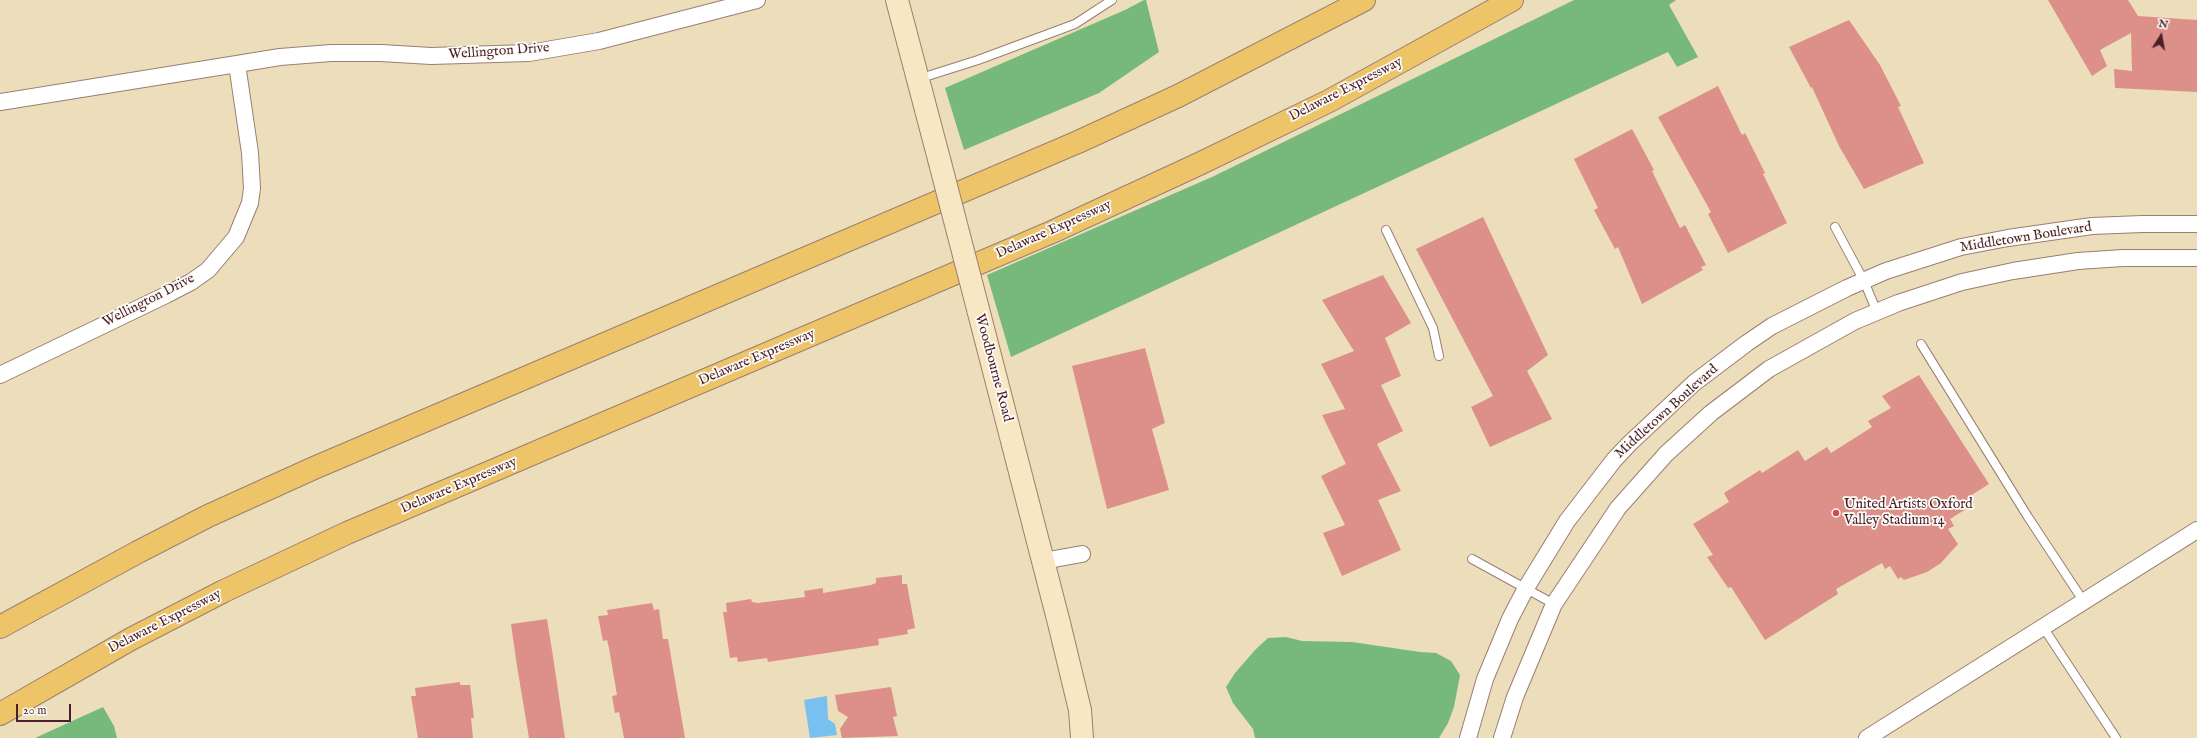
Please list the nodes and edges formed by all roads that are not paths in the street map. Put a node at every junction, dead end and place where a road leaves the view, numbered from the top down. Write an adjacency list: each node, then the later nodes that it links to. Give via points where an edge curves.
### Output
1 (757, 0): 6 (street, Wellington Drive, via 599,41 529,53 430,56 332,53 280,57)
2 (898, 0): 7 (main road, Woodbourne Road)
3 (1112, 0): 7 (lane, via 1075,24)
4 (1364, 0): 25 (highway, via 1178,96 1078,142 279,484 138,552)
5 (1512, 0): 27 (highway, Delaware Expressway, via 1329,101 1108,206 355,530 224,591 131,639)
6 (237, 64): 8 (street, Wellington Drive); 17 (street, Wellington Drive, via 250,153 252,188 243,224 220,258 208,270 185,285)
7 (918, 79): 21 (main road, Woodbourne Road, bridge)
8 (0, 102)
9 (2197, 224): 13 (street, Middletown Boulevard, via 2092,226 2008,238 1961,247)
10 (1835, 227): 13 (lane)
11 (1386, 230): 16 (lane, via 1433,328)
12 (2197, 258): 14 (street, via 2078,261 2013,271 1962,282)
13 (1864, 281): 14 (lane); 22 (street, Middletown Boulevard, via 1772,326 1694,384 1614,460 1567,521)
14 (1876, 312): 24 (street, via 1854,321 1790,356 1711,413 1666,454 1618,508)
15 (1921, 344): 23 (lane, via 2024,511)
16 (1439, 356)
17 (0, 375)
18 (2197, 530): 23 (street)
19 (1082, 554): 21 (street)
20 (1472, 559): 22 (lane)
21 (1043, 561): 28 (main road, Woodbourne Road, via 1080,710)
22 (1526, 588): 24 (lane); 29 (street, Middletown Boulevard, via 1485,679)
23 (2084, 602): 26 (street)
24 (1554, 604): 30 (street, via 1515,697)
25 (0, 627)
26 (2042, 627): 31 (street); 32 (lane)
27 (0, 714)
28 (1082, 738)
29 (1468, 738)
30 (1502, 738)
31 (1867, 738)
32 (2116, 738)

